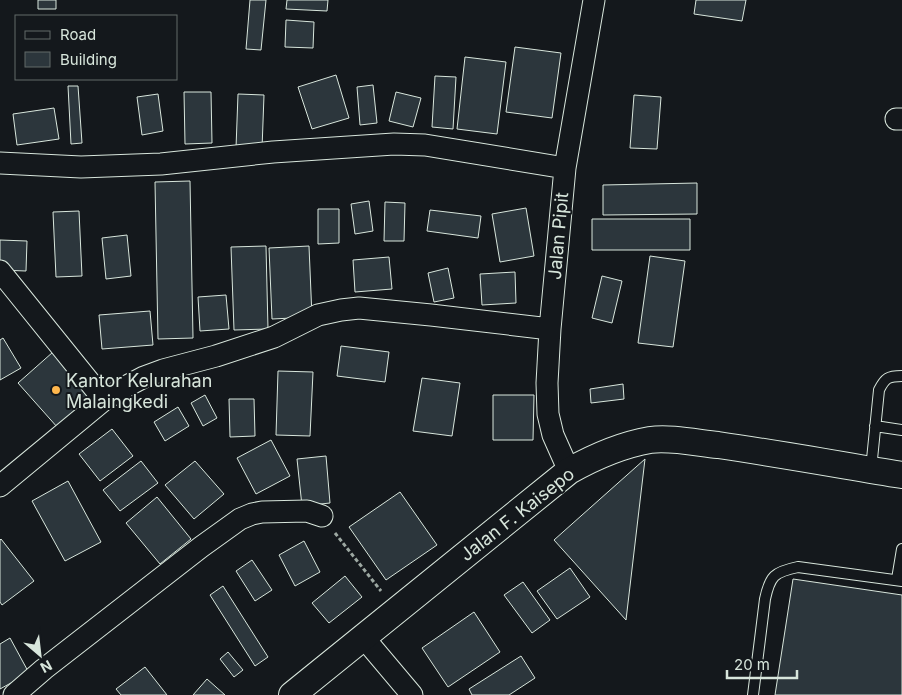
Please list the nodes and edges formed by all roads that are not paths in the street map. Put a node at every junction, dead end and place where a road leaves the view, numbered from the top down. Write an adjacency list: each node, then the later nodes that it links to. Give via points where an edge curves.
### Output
1 (594, 0): 3 (street, Jalan Pipit)
2 (0, 163): 3 (street, via 81,167 161,164 394,144 425,145)
3 (564, 168): 5 (street, Jalan Pipit)
4 (1, 275): 7 (street)
5 (550, 329): 7 (street, via 360,308 341,310 318,314 274,337 144,377); 11 (street, Jalan Pipit, via 548,414)
6 (902, 376): 8 (lane, via 883,381)
7 (104, 400): 13 (street)
8 (874, 426): 9 (lane); 10 (lane)
9 (902, 430)
10 (870, 470): 11 (street, Jalan F. Kaisepo, via 760,451 652,439 625,445); 12 (street, Jalan F. Kaisepo)
11 (569, 471): 17 (street, Jalan F. Kaisepo)
12 (902, 475)
13 (0, 486)
14 (322, 516): 18 (street, via 307,511 262,512 240,519)
15 (902, 549): 16 (lane)
16 (899, 580): 21 (lane, via 798,567 774,576 765,600)
17 (364, 638): 19 (street, Jalan F. Kaisepo); 20 (street)
18 (14, 695)
19 (292, 695)
20 (412, 695)
21 (753, 695)

